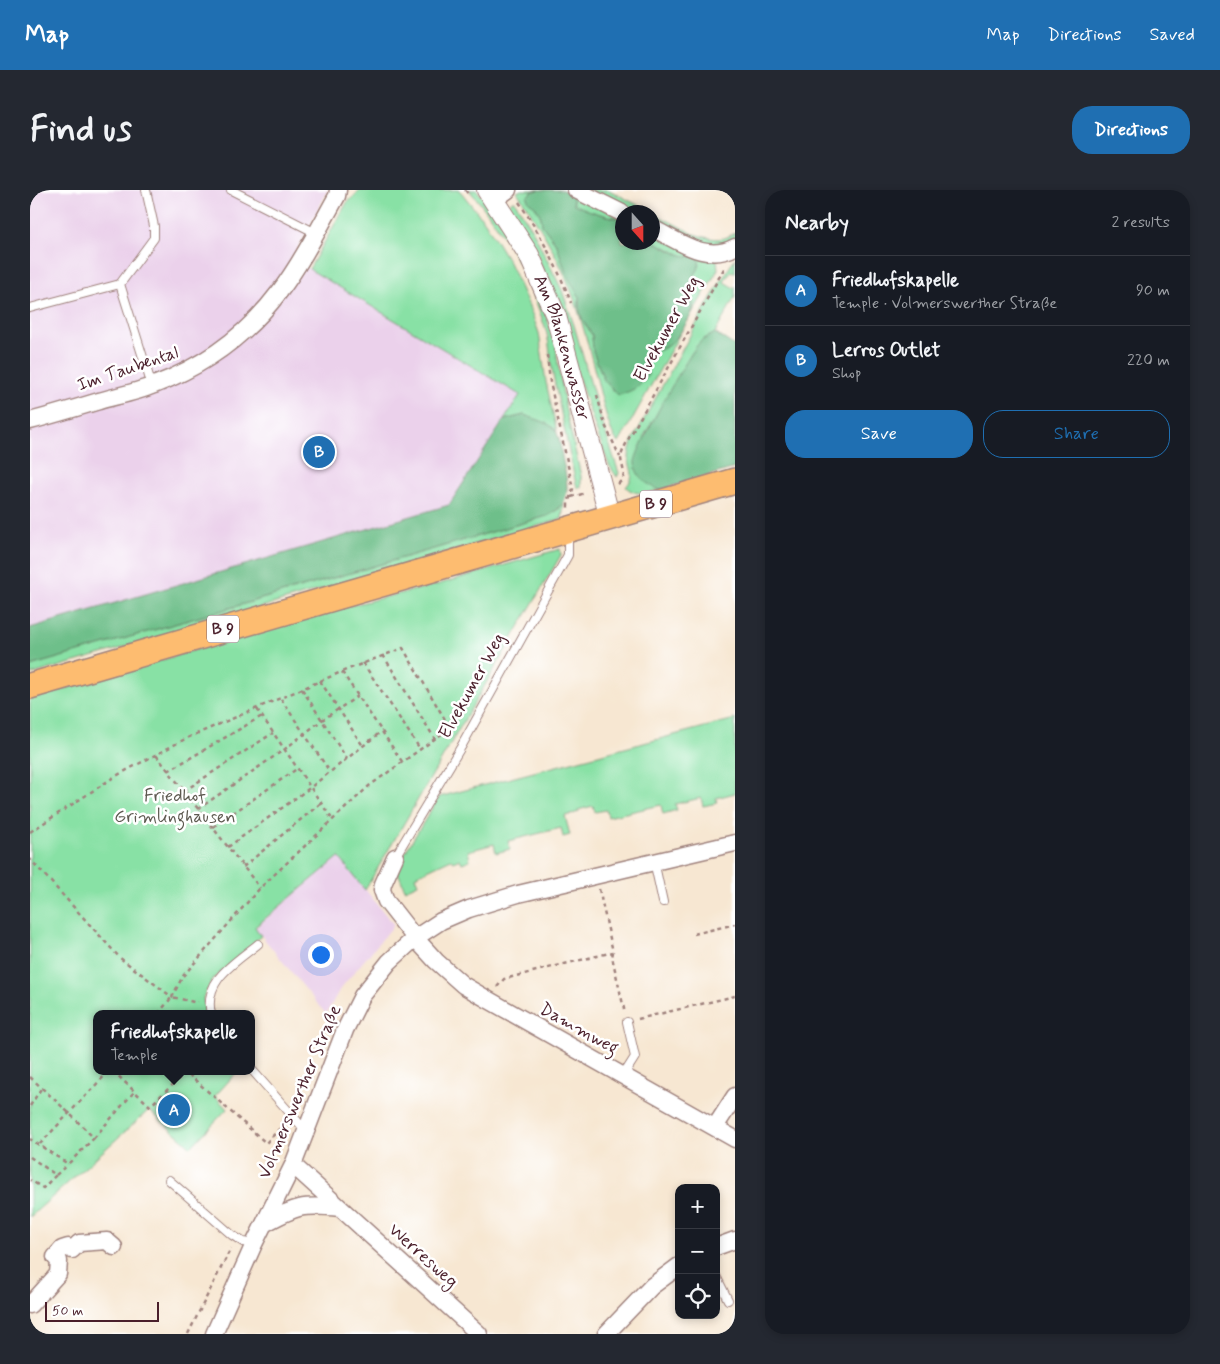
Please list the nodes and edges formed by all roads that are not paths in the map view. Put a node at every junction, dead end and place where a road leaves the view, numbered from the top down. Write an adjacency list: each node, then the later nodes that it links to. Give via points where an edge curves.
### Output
1 (146, 190): 10 (lane, via 154,238)
2 (231, 190): 8 (lane)
3 (576, 190): 6 (street)
4 (339, 192): 8 (street, Im Taubental)
5 (491, 195): 15 (street, Am Blankenwasser, via 529,255 556,316)
6 (615, 210)
7 (660, 232): 9 (street, Elvekumer Weg, via 700,252)
8 (316, 233): 12 (street, Im Taubental, via 280,291 240,335 198,364)
9 (732, 253)
10 (120, 284): 11 (lane); 12 (lane)
11 (30, 308)
12 (152, 386): 13 (street, Im Taubental)
13 (30, 421)
14 (735, 480): 15 (main road, B 9)
15 (610, 518): 16 (main road, B 9)
16 (568, 530): 17 (main road, B 9); 19 (lane, Elvekumer Weg, via 568,555)
17 (30, 686)
18 (735, 843): 20 (street, Volmerswerther Straße)
19 (396, 857): 22 (street, Dammweg, via 383,884 383,895)
20 (654, 861): 21 (lane); 22 (street, Volmerswerther Straße, via 469,909 441,921)
21 (663, 902)
22 (415, 938): 27 (street, Dammweg, via 450,974 487,1000); 30 (street, Volmerswerther Straße, via 389,962 362,996 336,1051)
23 (258, 944): 24 (lane, via 215,983 209,999)
24 (210, 1010)
25 (627, 1022): 27 (lane, via 635,1057)
26 (255, 1073): 30 (lane)
27 (623, 1076): 29 (street, Dammweg)
28 (735, 1096): 29 (street)
29 (715, 1127): 31 (street, Dammweg)
30 (306, 1131): 32 (street, Volmerswerther Straße)
31 (735, 1139)
32 (293, 1166): 34 (street, Werresweg); 35 (street, Volmerswerther Straße)
33 (169, 1180): 37 (lane, via 236,1238)
34 (340, 1208): 35 (street, via 296,1208); 45 (street, Werresweg)
35 (264, 1224): 37 (street, Volmerswerther Straße)
36 (735, 1240): 38 (street)
37 (254, 1244): 44 (street, Volmerswerther Straße)
38 (720, 1246)
39 (114, 1247): 43 (street, via 107,1241 79,1243 72,1250 68,1247 62,1249 55,1257 59,1261 58,1274)
40 (675, 1269): 46 (street, via 652,1286)
41 (720, 1284): 42 (lane)
42 (728, 1300)
43 (30, 1305)
44 (214, 1334)
45 (479, 1334)
46 (606, 1334)

